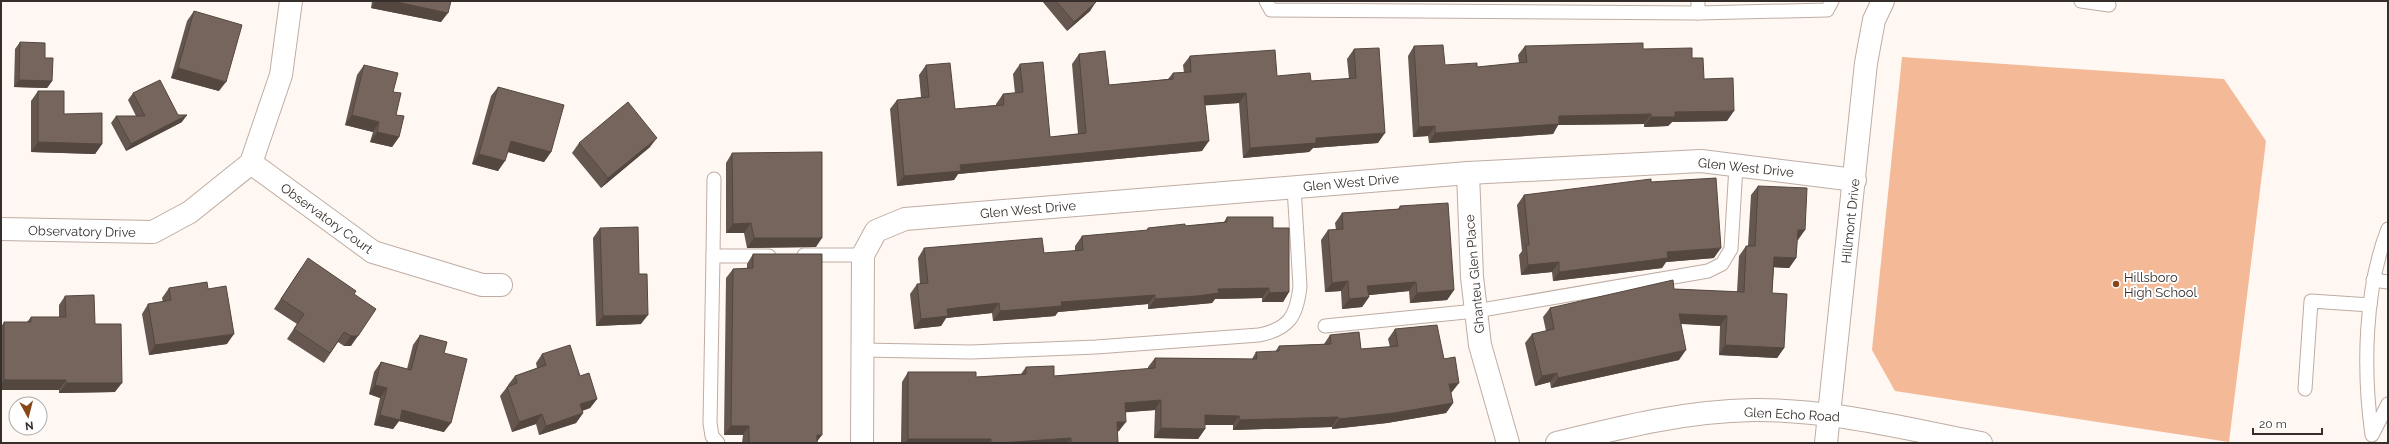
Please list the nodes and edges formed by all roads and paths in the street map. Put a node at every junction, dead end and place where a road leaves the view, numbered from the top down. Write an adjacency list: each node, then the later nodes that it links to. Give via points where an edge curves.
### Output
1 (291, 1): 8 (street, via 281,75)
2 (1266, 1): 7 (lane, via 1271,10)
3 (1832, 1): 7 (lane, via 1827,10)
4 (1883, 1): 12 (street, Hillmont Drive, via 1874,20 1866,63)
5 (2081, 1): 6 (lane)
6 (2109, 6)
7 (1698, 7)
8 (251, 163): 14 (street, Observatory Drive, via 190,212 153,232); 20 (street, Observatory Court, via 373,252 482,285)
9 (1736, 166): 10 (street, Glen West Drive, via 1701,161); 12 (street, Glen West Drive); 22 (lane, via 1731,249 1722,264 1708,271)
10 (1468, 173): 13 (street, Glen West Drive); 22 (street, Ghanteu Glen Place, via 1472,277)
11 (714, 179): 17 (lane)
12 (1855, 180): 27 (street, Hillmont Drive)
13 (1294, 187): 16 (street, Glen West Drive, via 905,219 876,231); 24 (lane, via 1299,301 1289,322 1278,330 1259,335 1088,347 971,352)
14 (1, 229)
15 (2388, 229): 18 (lane)
16 (863, 255): 17 (lane); 24 (street)
17 (713, 256): 29 (lane, via 710,423 712,436)
18 (2373, 280): 19 (lane); 21 (lane)
19 (2388, 282)
20 (501, 285)
21 (2370, 305): 25 (lane, via 2311,301); 28 (lane, via 2367,397)
22 (1476, 311): 23 (lane); 31 (street, Ghanteu Glen Place, via 1480,345)
23 (1325, 326)
24 (862, 350): 30 (street)
25 (2305, 389)
26 (2388, 404): 28 (lane)
27 (1830, 414): 32 (street, Glen Echo Road, via 1753,410 1659,418); 33 (street, Hillmont Drive); 34 (street, Glen Echo Road)
28 (2372, 439)
29 (718, 443)
30 (862, 443)
31 (1508, 443)
32 (1557, 443)
33 (1826, 443)
34 (1981, 443)

